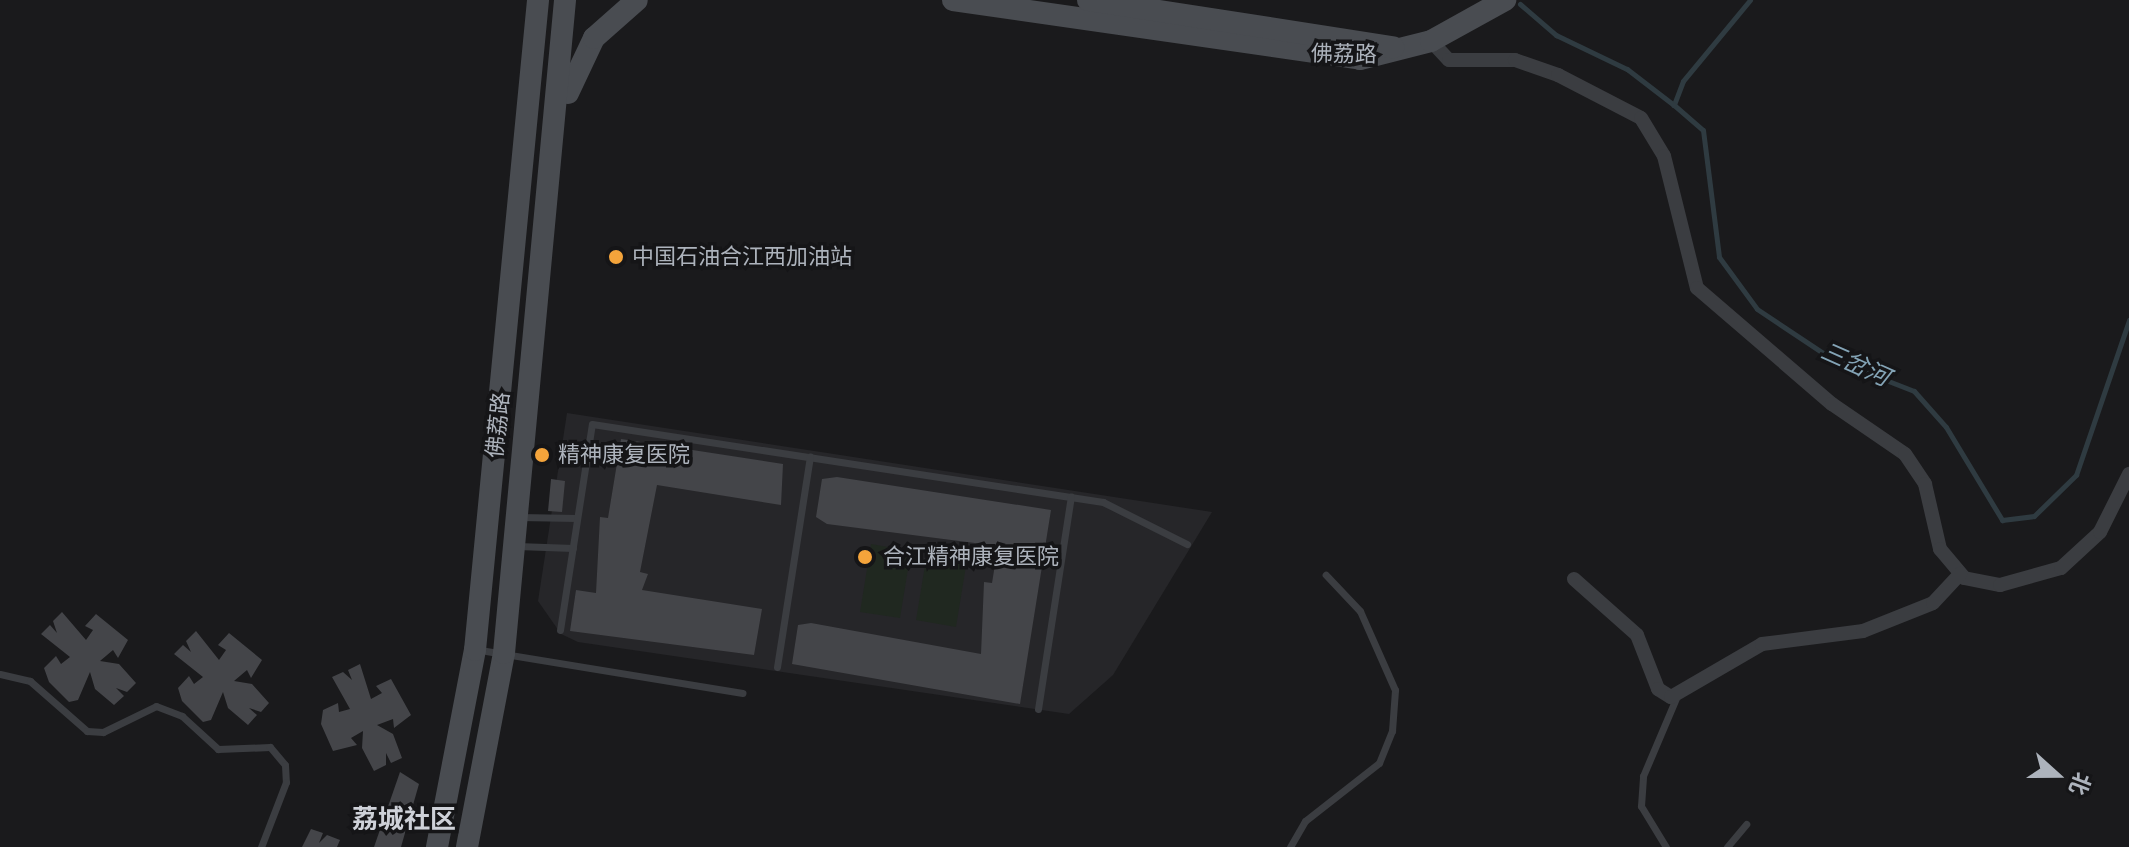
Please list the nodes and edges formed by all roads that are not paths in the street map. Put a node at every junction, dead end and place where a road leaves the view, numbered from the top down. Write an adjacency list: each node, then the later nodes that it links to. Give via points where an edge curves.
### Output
1 (538, 0): 21 (main road, 佛荔路)
2 (565, 0): 8 (main road, 佛荔路)
3 (637, 0): 8 (main road, via 582,55)
4 (953, 0): 7 (main road, 佛荔路, via 1329,57 1378,57)
5 (1088, 0): 7 (main road, 佛荔路)
6 (1505, 0): 7 (main road)
7 (1421, 44): 17 (street, via 1449,60 1515,60 1558,75 1641,118 1664,156 1697,288 1832,404 1905,454 1925,484 1940,549)
8 (553, 165): 12 (main road, 佛荔路)
9 (810, 457): 11 (lane); 13 (lane, via 592,424); 23 (lane)
10 (2129, 474): 17 (street, via 2100,532 2061,568 2000,585)
11 (1071, 497): 14 (lane, via 1103,502); 27 (lane)
12 (517, 517): 13 (lane); 15 (main road, 佛荔路)
13 (577, 518): 16 (lane)
14 (1187, 544)
15 (515, 546): 16 (lane); 22 (main road, 佛荔路)
16 (573, 548): 20 (lane)
17 (1960, 574): 26 (street, via 1933,603 1863,631 1806,633 1740,651)
18 (1326, 575): 32 (lane, via 1360,611 1395,690 1392,731 1379,763 1305,821)
19 (1574, 579): 26 (street, via 1646,648 1663,695)
20 (560, 630)
21 (475, 650): 22 (lane); 30 (main road, 佛荔路)
22 (504, 653): 25 (lane); 31 (main road, 佛荔路)
23 (777, 667)
24 (0, 674): 29 (lane, via 30,681 87,731 103,732 156,706 182,716 218,749 270,747 285,765 286,782)
25 (742, 693)
26 (1678, 694): 33 (lane, via 1643,776 1641,806)
27 (1038, 709)
28 (1746, 824): 34 (lane)
29 (261, 847)
30 (437, 847)
31 (467, 847)
32 (1290, 847)
33 (1666, 847)
34 (1727, 847)

